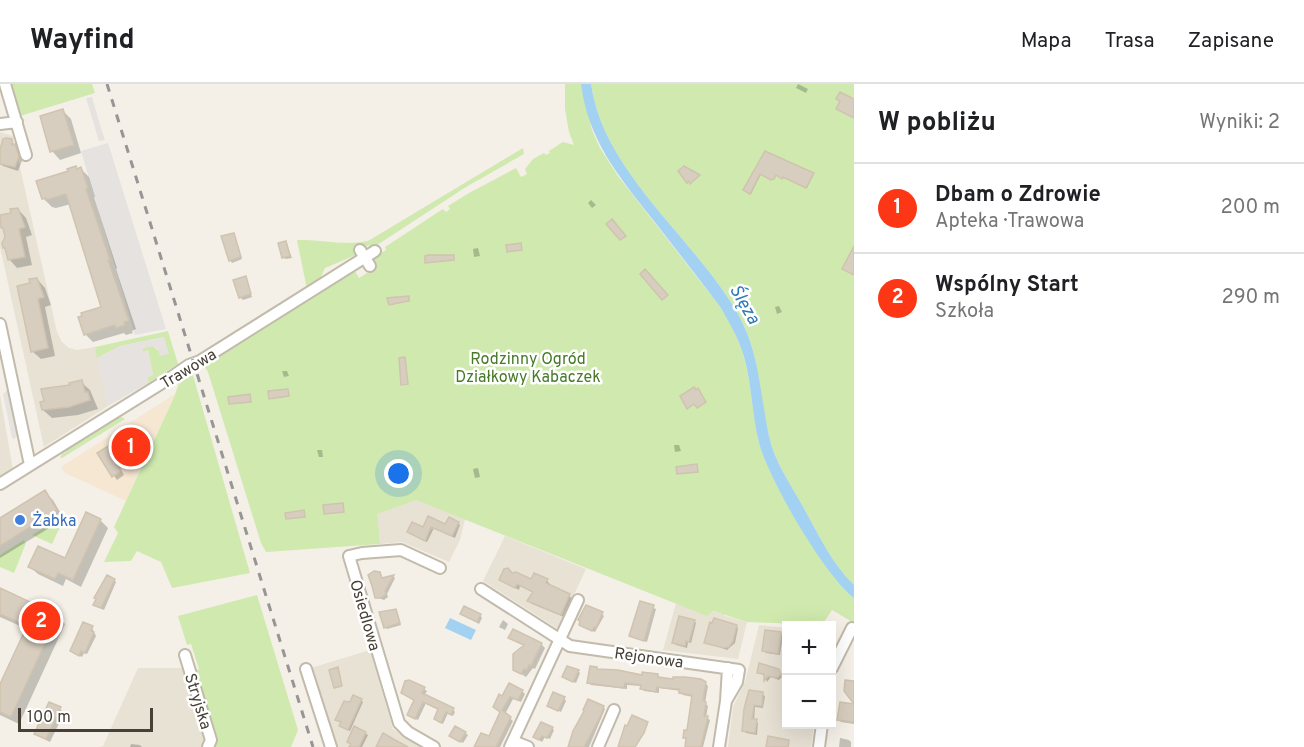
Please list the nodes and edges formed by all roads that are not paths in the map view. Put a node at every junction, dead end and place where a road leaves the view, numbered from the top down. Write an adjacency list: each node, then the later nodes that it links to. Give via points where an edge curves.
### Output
1 (5, 84): 2 (street)
2 (17, 122): 3 (street); 4 (street)
3 (0, 124)
4 (26, 155)
5 (375, 251): 7 (street, Trawowa)
6 (0, 328): 7 (street)
7 (30, 465): 8 (street, Trawowa)
8 (0, 484)
9 (440, 568): 22 (street, Osiedlowa, via 401,550 349,556 399,723)
10 (481, 589): 13 (street)
11 (578, 600): 13 (street)
12 (852, 628): 15 (street)
13 (560, 640): 19 (street); 25 (street, Rejonowa, via 570,646 734,669)
14 (185, 655): 20 (street, Stryjska, via 211,740)
15 (836, 658)
16 (306, 669): 21 (street)
17 (614, 710): 24 (street)
18 (821, 729): 26 (street)
19 (512, 744): 23 (street)
20 (208, 747)
21 (331, 747)
22 (434, 747)
23 (528, 747)
24 (598, 747)
25 (719, 747)
26 (819, 747)

